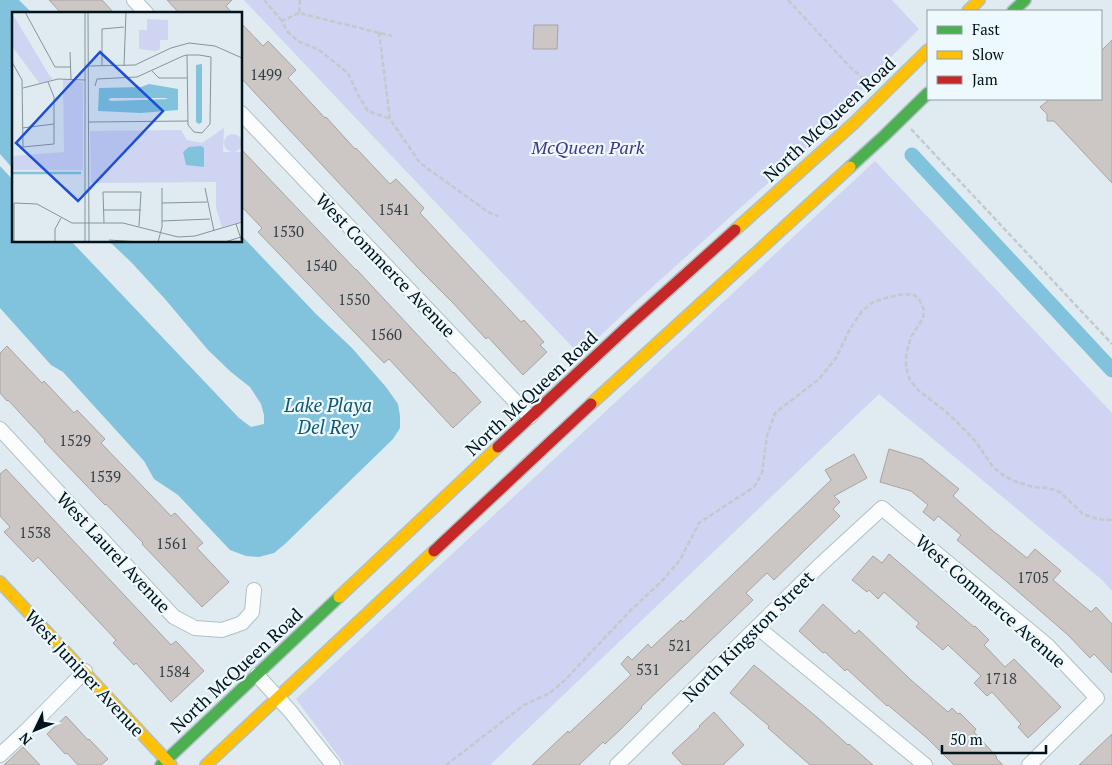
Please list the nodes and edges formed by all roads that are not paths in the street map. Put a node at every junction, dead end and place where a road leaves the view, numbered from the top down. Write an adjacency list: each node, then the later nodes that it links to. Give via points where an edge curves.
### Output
1 (134, 0): 6 (street)
2 (979, 0): 4 (main road)
3 (1025, 0): 5 (main road)
4 (969, 10)
5 (1014, 10)
6 (145, 12)
7 (927, 51): 10 (main road, North McQueen Road)
8 (927, 94): 11 (main road, via 902,119)
9 (242, 114): 12 (street, West Commerce Avenue)
10 (863, 114): 11 (main road); 12 (main road, North McQueen Road, via 629,331)
11 (879, 131): 20 (main road)
12 (530, 417): 19 (main road, North McQueen Road)
13 (0, 428): 16 (street, West Laurel Avenue, via 174,617 195,628 222,630 242,623 252,612)
14 (882, 508): 17 (street, North Kingston Street); 27 (street, West Commerce Avenue, via 1048,646 1097,698)
15 (0, 582): 18 (main road, West Juniper Avenue)
16 (254, 590)
17 (756, 627): 25 (street, North Kingston Street); 26 (street)
18 (85, 671): 21 (street); 22 (main road, West Juniper Avenue)
19 (257, 675): 20 (street); 22 (main road, North McQueen Road)
20 (278, 698): 23 (main road); 24 (street)
21 (0, 755)
22 (166, 763)
23 (206, 765)
24 (333, 765)
25 (617, 765)
26 (925, 765)
27 (1029, 765)

